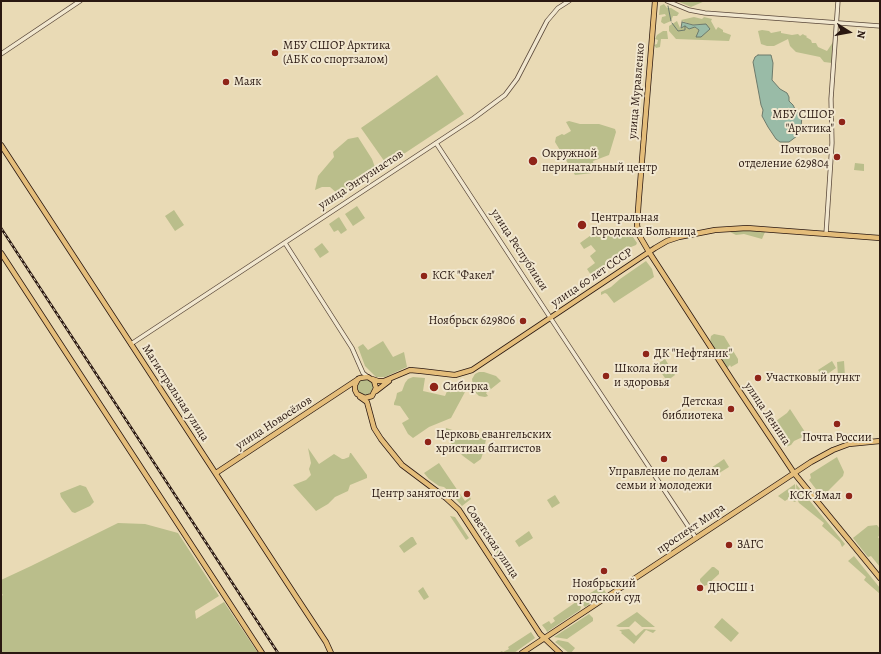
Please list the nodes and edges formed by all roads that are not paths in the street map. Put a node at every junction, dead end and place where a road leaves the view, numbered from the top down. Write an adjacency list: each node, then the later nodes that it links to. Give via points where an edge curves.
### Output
1 (80, 1): 8 (street)
2 (569, 1): 9 (street, улица Энтузиастов, via 547,21 517,79 505,95)
3 (655, 1): 14 (main road, улица Муравленко, via 637,224 639,235)
4 (667, 1): 6 (street, via 690,10 705,12)
5 (838, 1): 6 (street)
6 (836, 23): 7 (street); 11 (street)
7 (880, 26)
8 (1, 54)
9 (436, 143): 13 (street, улица Энтузиастов); 16 (street, улица Республики)
10 (1, 145): 17 (main road, Магистральная улица)
11 (826, 234): 12 (main road, улица 60 лет СССР); 14 (main road, улица 60 лет СССР, via 762,228 720,229 679,237)
12 (880, 238)
13 (285, 243): 17 (street, улица Энтузиастов); 18 (street, via 352,348)
14 (649, 252): 16 (main road, улица 60 лет СССР); 28 (main road, улица Ленина)
15 (1, 254): 32 (main road)
16 (550, 318): 19 (main road, улица 60 лет СССР, via 466,373 449,375 415,370); 29 (street, улица Республики)
17 (131, 344): 27 (main road, Магистральная улица)
18 (360, 367): 20 (street); 21 (street, via 361,376)
19 (396, 375): 20 (main road, улица 60 лет СССР, via 380,381); 23 (main road)
20 (370, 378): 21 (main road); 23 (main road, via 376,386)
21 (358, 379): 22 (main road, улица Новосёлов); 24 (main road, via 354,388)
22 (344, 389): 24 (main road); 27 (main road, улица Новосёлов)
23 (374, 393): 24 (main road, via 367,398); 25 (main road)
24 (358, 395): 25 (main road, via 367,402)
25 (371, 414): 31 (main road, Советская улица, via 376,432 402,465 460,510)
26 (880, 441): 28 (main road, проспект Мира, via 840,447 816,458)
27 (216, 473): 33 (main road, Магистральная улица)
28 (794, 473): 29 (main road, проспект Мира); 30 (main road, улица Ленина)
29 (696, 538): 31 (main road, проспект Мира)
30 (880, 578)
31 (543, 638): 34 (main road, проспект Мира); 35 (main road, Советская улица)
32 (262, 653)
33 (332, 653)
34 (522, 653)
35 (560, 653)

